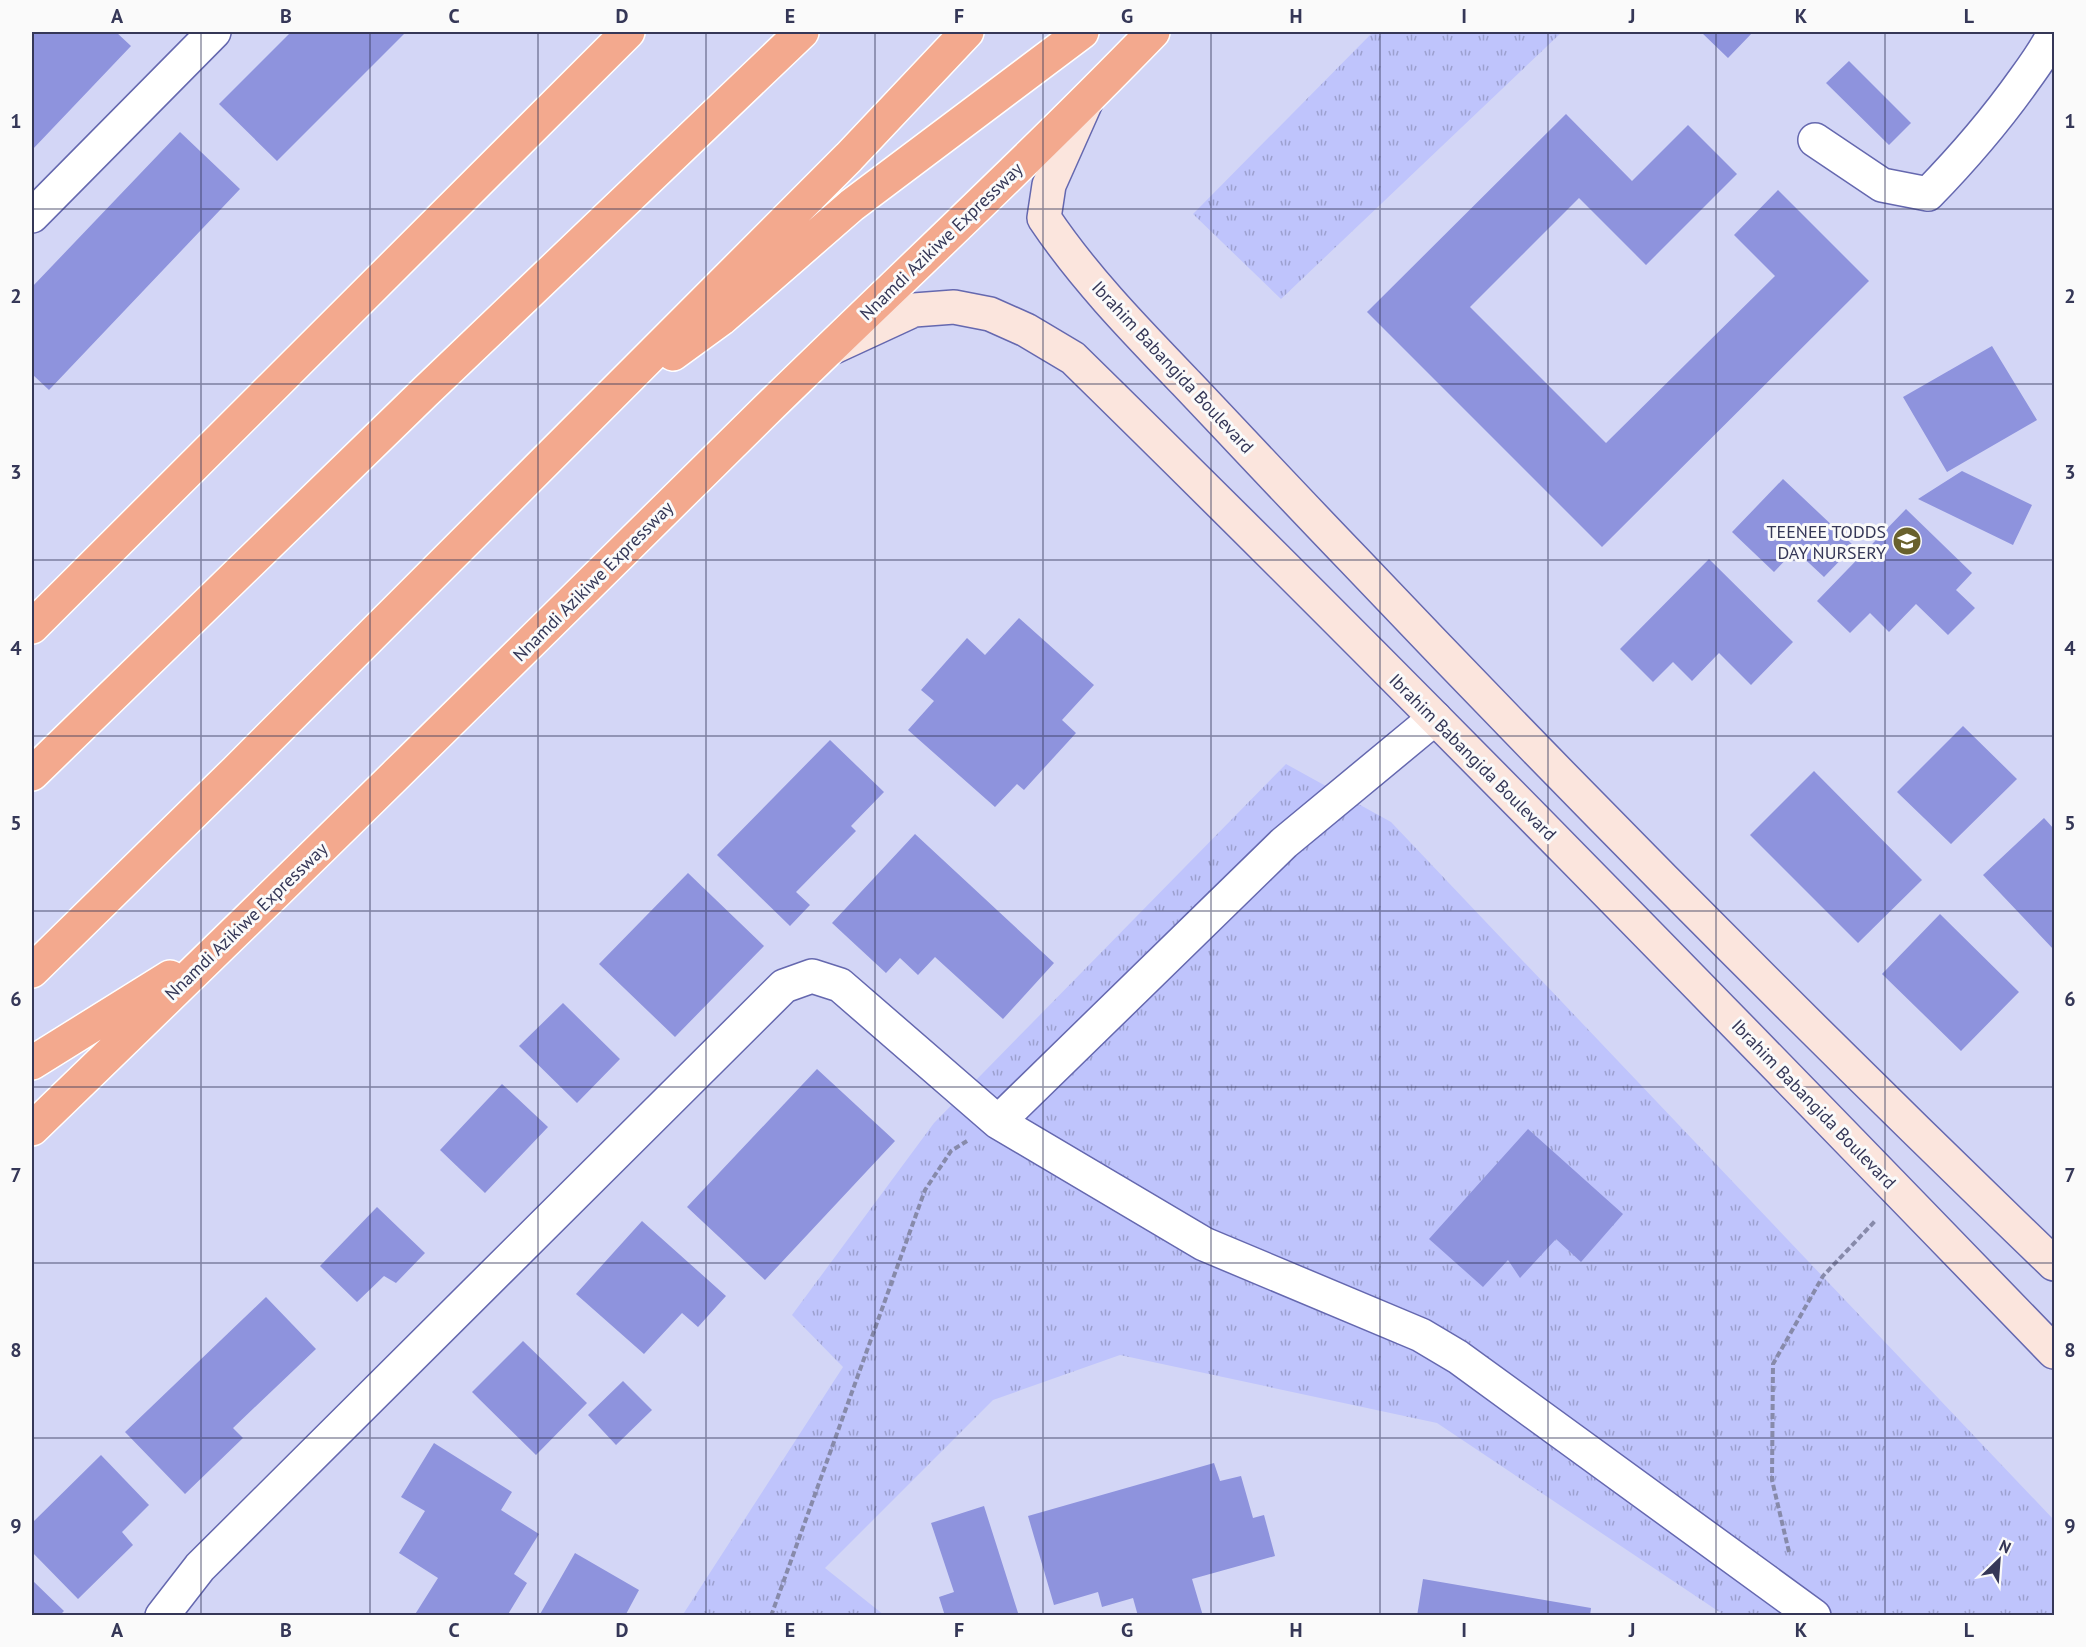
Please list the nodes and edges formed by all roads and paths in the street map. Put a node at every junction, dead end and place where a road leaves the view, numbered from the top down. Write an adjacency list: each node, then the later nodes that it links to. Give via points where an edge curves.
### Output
1 (214, 32): 10 (street)
2 (628, 32): 13 (highway)
3 (802, 32): 15 (highway)
4 (968, 32): 12 (highway)
5 (1082, 32): 12 (highway, via 852,205 721,319)
6 (1153, 32): 8 (highway, Nnamdi Azikiwe Expressway)
7 (2055, 33): 9 (street, via 2006,106 1928,194 1882,185)
8 (1086, 102): 11 (highway, Nnamdi Azikiwe Expressway); 22 (street, Ibrahim Babangida Boulevard, via 1049,185 1044,218 1099,290 1393,602 1676,893)
9 (1815, 140)
10 (32, 216)
11 (827, 351): 14 (street, Ibrahim Babangida Boulevard, via 914,310 954,307 990,314 1026,330 1078,363); 16 (highway, Nnamdi Azikiwe Expressway)
12 (587, 417): 17 (highway)
13 (32, 627)
14 (1435, 718): 19 (street, via 1284,843); 21 (street, Ibrahim Babangida Boulevard)
15 (32, 774)
16 (223, 945): 18 (highway); 20 (highway, Nnamdi Azikiwe Expressway)
17 (32, 971)
18 (32, 1063)
19 (998, 1122): 24 (street, via 1204,1244 1421,1335 1458,1357); 25 (street, via 840,985 812,976 784,986 200,1567); 26 (path, via 951,1151 925,1190)
20 (32, 1129)
21 (1901, 1194): 23 (street, Ibrahim Babangida Boulevard); 24 (path, via 1823,1276 1773,1364 1772,1480)
22 (2055, 1264)
23 (2055, 1352)
24 (1808, 1611)
25 (162, 1616)
26 (771, 1616)

